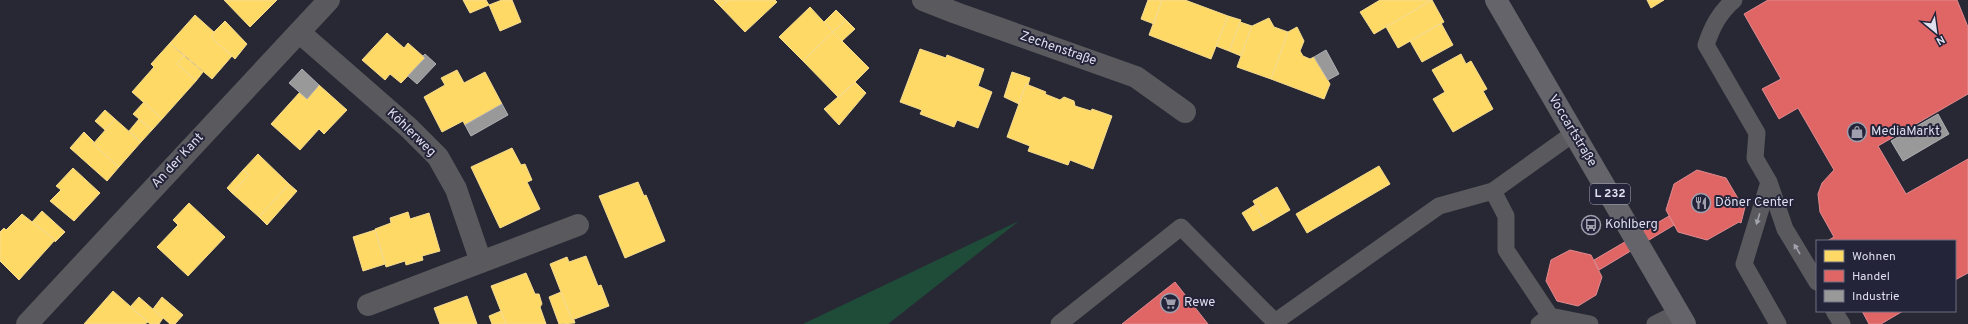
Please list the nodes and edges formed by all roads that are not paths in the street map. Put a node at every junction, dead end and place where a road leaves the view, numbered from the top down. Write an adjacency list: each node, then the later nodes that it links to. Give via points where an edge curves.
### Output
1 (329, 0): 5 (street, An der Kant)
2 (923, 0): 6 (street, Zechenstraße, via 1136,76)
3 (1496, 0): 7 (main road, Voccartstraße / L 232)
4 (1734, 0): 8 (lane, via 1724,9 1713,26 1706,46 1757,133 1755,158)
5 (299, 32): 11 (street, Köhlerweg, via 409,128 438,157 456,189); 18 (street, An der Kant)
6 (1185, 112)
7 (1574, 134): 9 (lane); 15 (main road, Voccartstraße / L 232)
8 (1769, 182): 12 (lane, one-way to 8, via 1785,229); 22 (lane, one-way to 22, via 1744,264)
9 (1493, 191): 16 (lane, via 1506,216 1506,250); 17 (lane, via 1439,206)
10 (578, 225): 11 (street)
11 (481, 262): 13 (street)
12 (1816, 280)
13 (368, 305)
14 (1835, 312): 23 (lane)
15 (1682, 318): 21 (lane)
16 (1544, 320): 20 (lane)
17 (1276, 323): 19 (lane, via 1181,227)
18 (27, 324)
19 (1059, 324)
20 (1590, 324)
21 (1655, 324)
22 (1778, 324)
23 (1842, 324)

